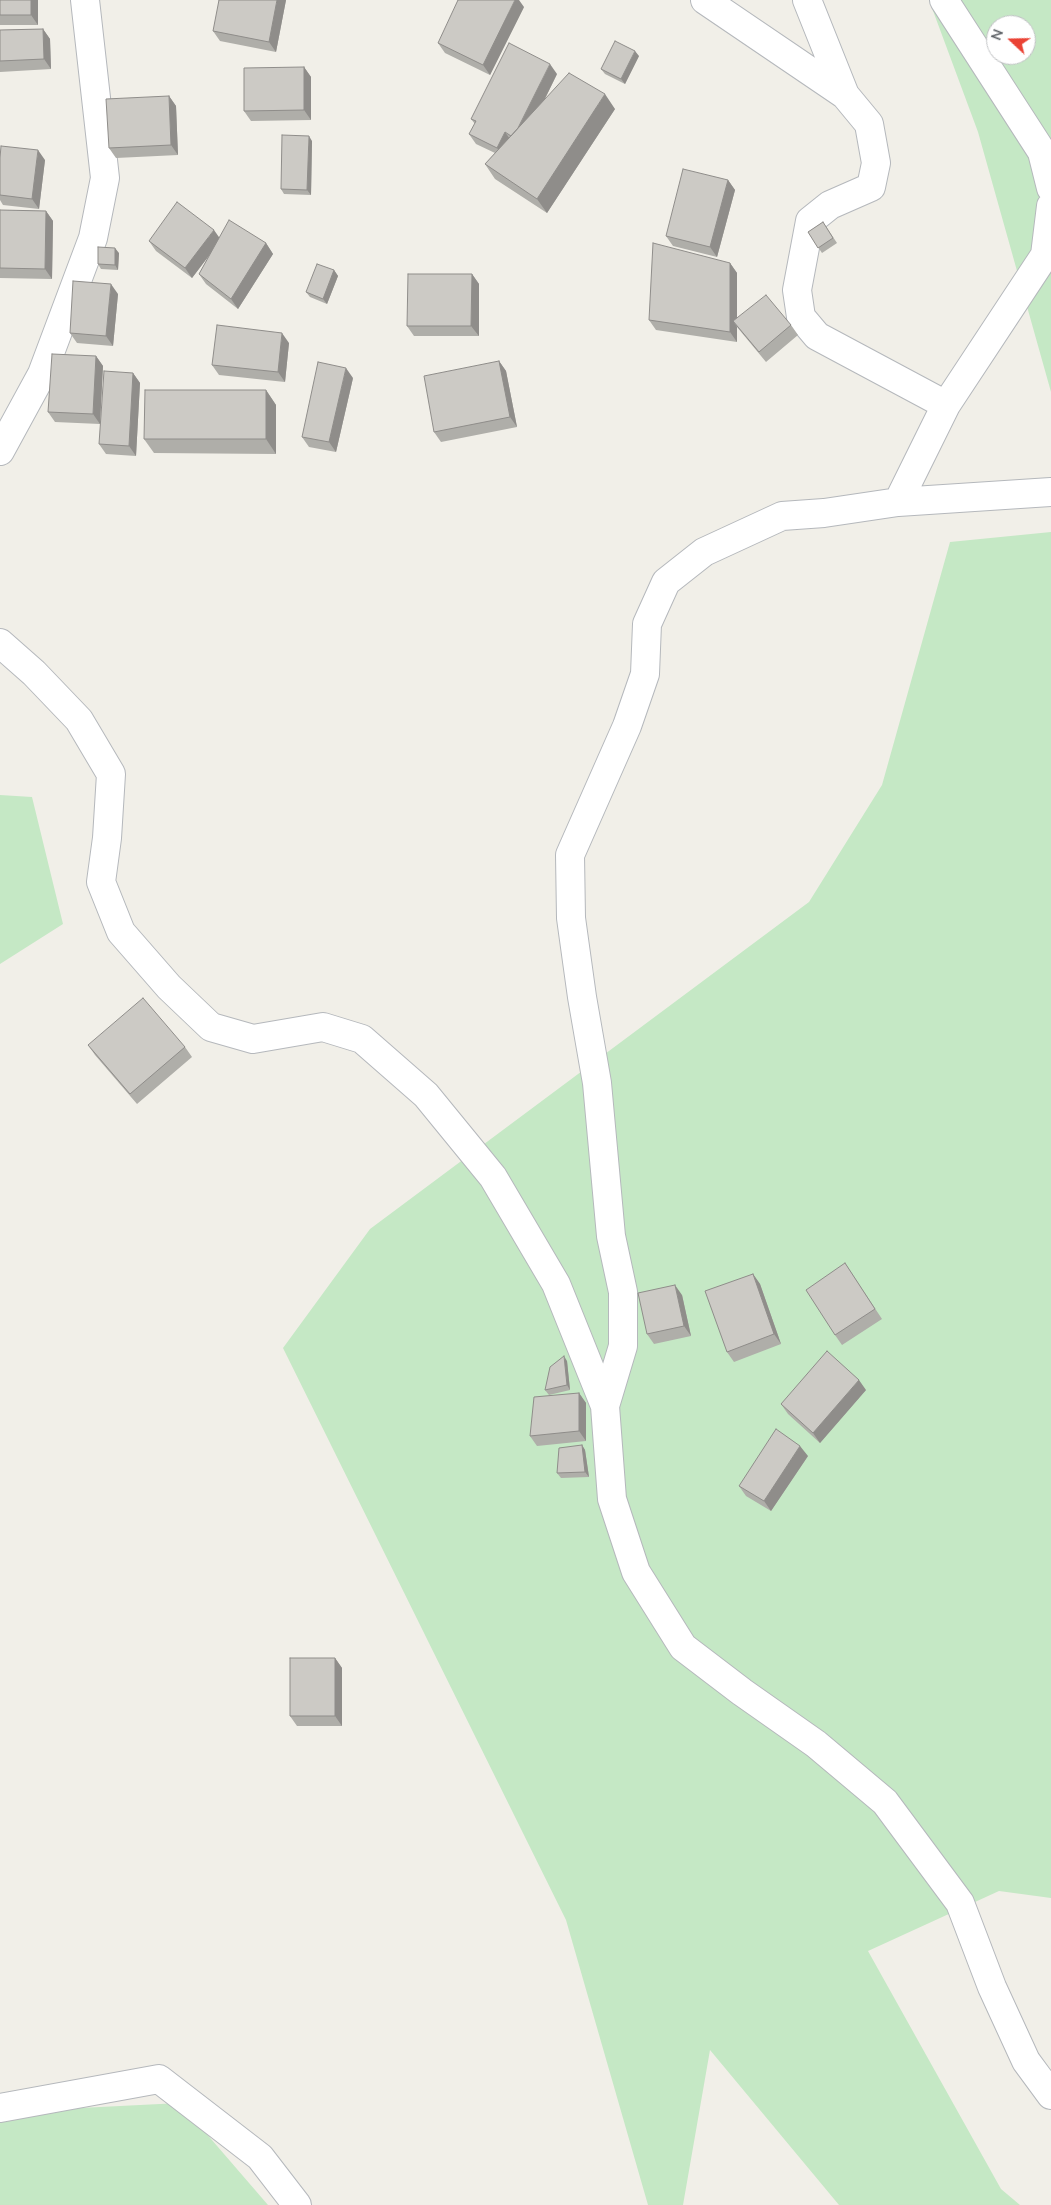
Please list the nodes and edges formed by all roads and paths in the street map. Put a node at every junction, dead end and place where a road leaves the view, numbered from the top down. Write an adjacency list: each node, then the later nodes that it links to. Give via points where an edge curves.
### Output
1 (85, 0): 9 (street, via 106,178 93,238 42,374)
2 (705, 0): 5 (street)
3 (807, 0): 5 (street)
4 (944, 0): 6 (street, via 1042,152)
5 (845, 95): 8 (street, via 869,124 876,163 871,187 830,206 810,221 797,290 801,317 817,336)
6 (1051, 188)
7 (1051, 206): 8 (street, via 1044,255)
8 (946, 405): 11 (street)
9 (0, 451)
10 (1051, 492): 11 (street)
11 (898, 502): 13 (street, via 782,516 704,552 666,582 647,624 645,674 627,726 570,855 571,918 597,1083 611,1236 623,1292 623,1346)
12 (0, 643): 13 (street, via 79,720 111,774 101,882 121,932 168,986 212,1027 253,1038 323,1027 362,1039 426,1095 493,1177 556,1284)
13 (605, 1406): 14 (street, via 612,1498 636,1572 683,1647 816,1744 885,1802 960,1903 992,1987 1026,2061)
14 (1051, 2095)
15 (0, 2108): 16 (street, via 160,2079 260,2157)
16 (297, 2205)

